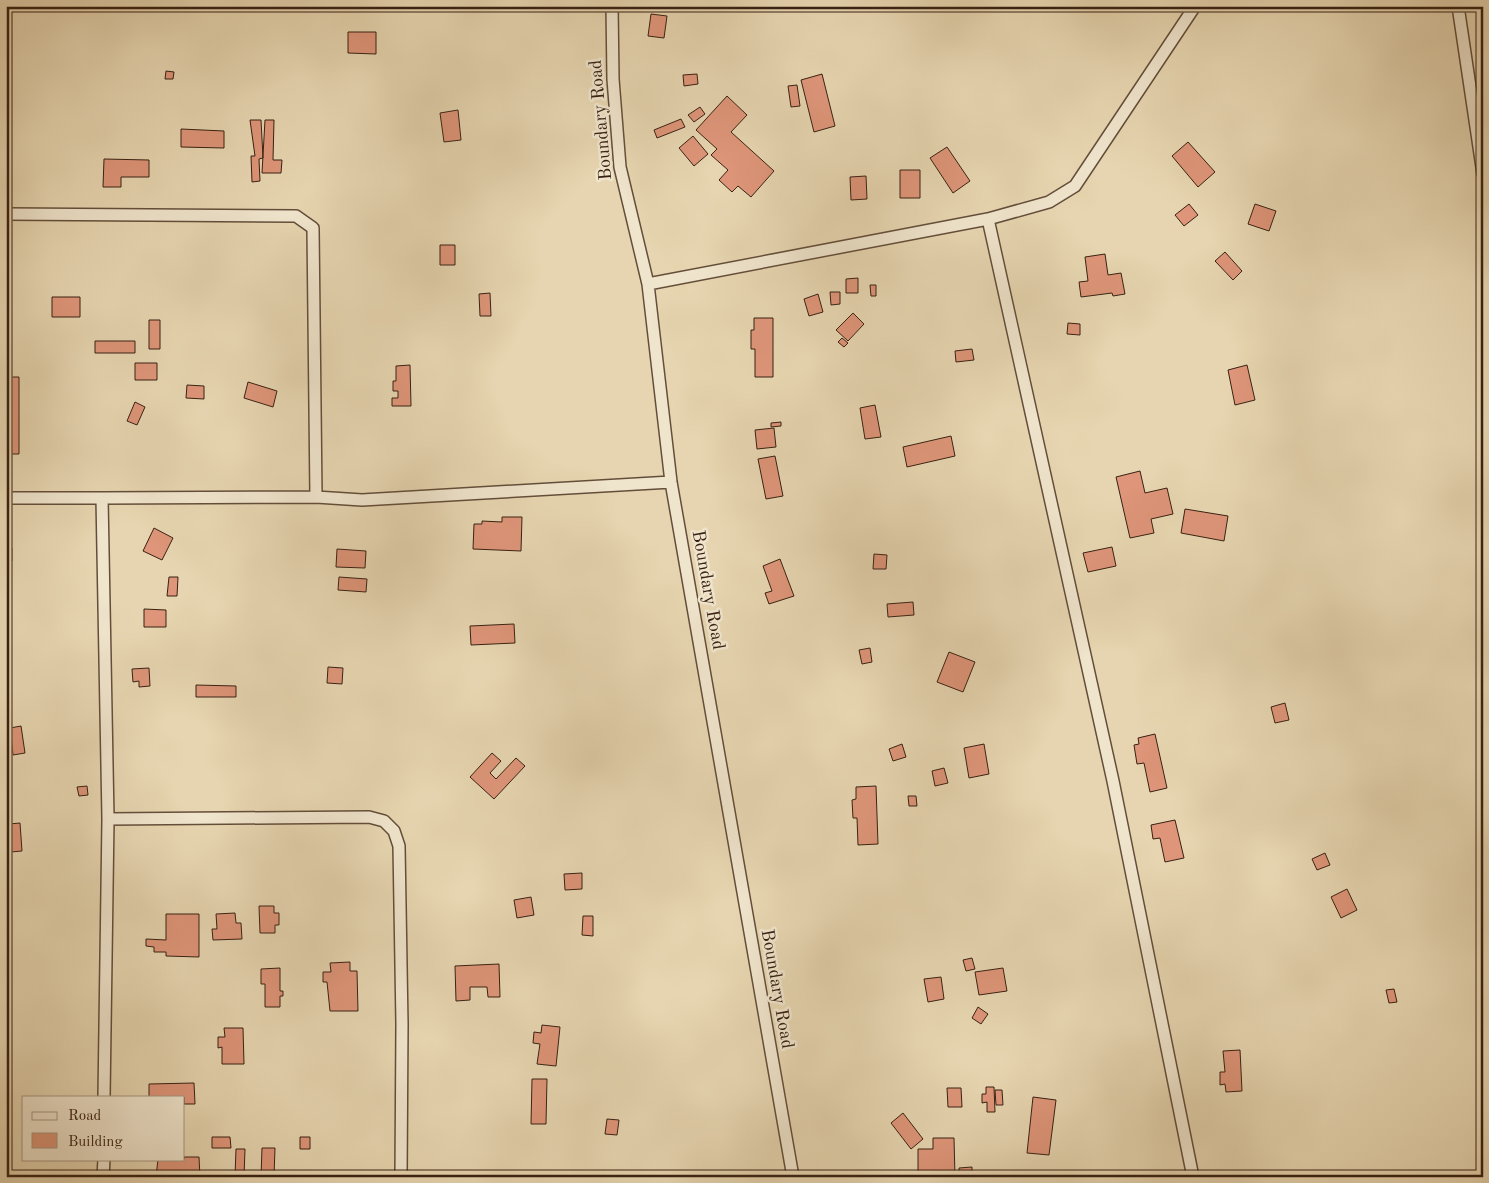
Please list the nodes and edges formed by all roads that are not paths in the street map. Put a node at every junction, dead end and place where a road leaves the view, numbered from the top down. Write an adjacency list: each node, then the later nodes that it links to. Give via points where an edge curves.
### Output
1 (612, 6): 7 (street, Boundary Road, via 612,79 620,167)
2 (1195, 6): 6 (street, via 1075,186 1049,202)
3 (1458, 6): 4 (street)
4 (1483, 174)
5 (6, 214): 9 (street, via 296,216 313,228)
6 (988, 219): 7 (street); 18 (street, via 1113,781)
7 (648, 284): 8 (street, Boundary Road)
8 (671, 482): 9 (street, via 362,500); 17 (street, Boundary Road)
9 (316, 497): 11 (street)
10 (6, 498): 11 (street)
11 (102, 498): 12 (street)
12 (108, 819): 13 (street); 16 (street, via 369,816 384,821 394,831 399,846 401,902)
13 (104, 1096)
14 (104, 1160): 15 (street)
15 (103, 1177)
16 (401, 1177)
17 (793, 1177)
18 (1193, 1177)

